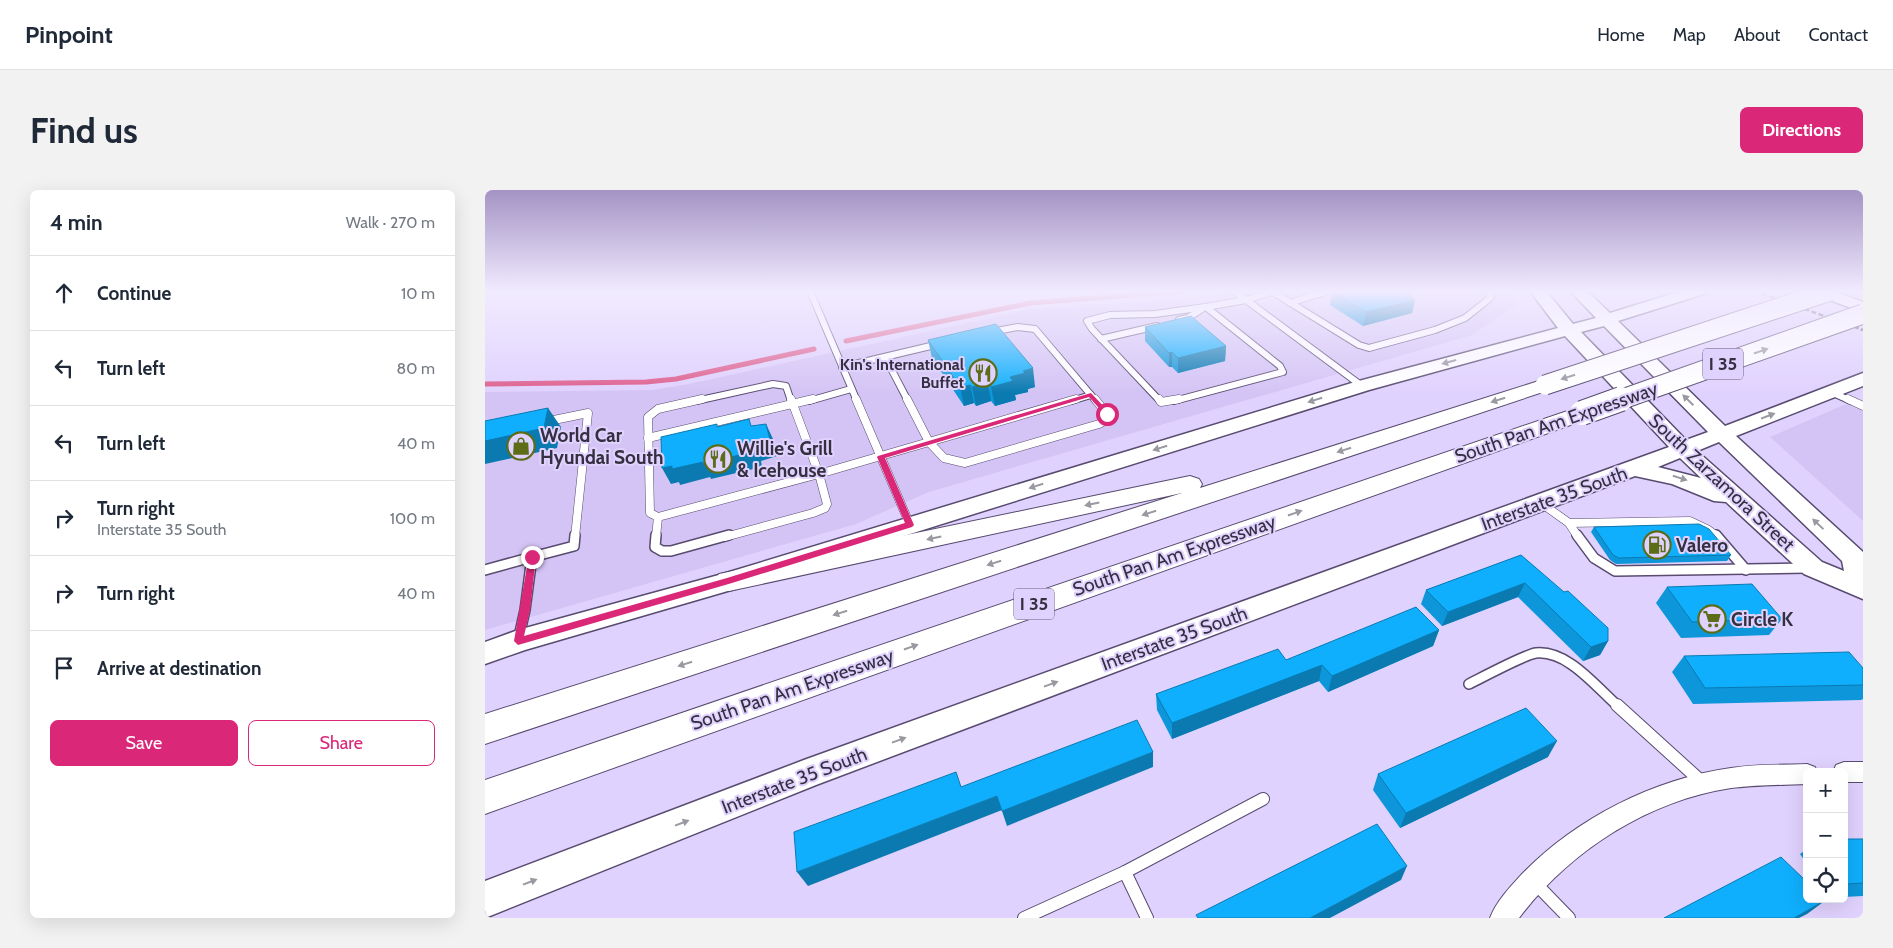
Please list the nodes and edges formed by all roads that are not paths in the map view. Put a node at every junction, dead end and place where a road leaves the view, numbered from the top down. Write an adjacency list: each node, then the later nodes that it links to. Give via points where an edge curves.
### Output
1 (824, 325): 18 (lane)
2 (1090, 325): 15 (lane)
3 (1159, 325): 15 (lane)
4 (1229, 325): 15 (lane, via 1280,366 1283,372 1161,402)
5 (1279, 325): 20 (lane)
6 (1326, 325): 7 (lane, via 1369,348)
7 (1448, 325)
8 (1565, 325): 13 (main road, South Zarzamora Street)
9 (1588, 325): 13 (main road)
10 (1611, 325): 27 (main road, South Zarzamora Street, one-way to 10)
11 (1728, 325): 32 (highway, South Pan Am Expressway / I 35, one-way to 32, bridge)
12 (1832, 325): 49 (highway, South Pan Am Expressway / I 35, one-way to 12, bridge)
13 (1569, 330): 20 (main road, one-way to 20); 30 (main road, South Zarzamora Street)
14 (985, 333): 23 (lane, via 1013,326 1035,329)
15 (1101, 339)
16 (949, 342): 17 (lane)
17 (885, 357): 18 (lane); 29 (lane)
18 (842, 367): 21 (lane)
19 (1863, 379): 22 (main road, Interstate 35 South)
20 (1362, 386): 39 (main road, one-way to 39)
21 (851, 389): 24 (lane); 31 (lane)
22 (1831, 392): 25 (lane); 27 (main road, Interstate 35 South, one-way to 22)
23 (1091, 395): 29 (lane); 29 (lane, via 1107,414 1106,420 999,454 965,463 949,461 940,457)
24 (793, 405): 28 (lane); 28 (lane, via 786,386 773,384 658,409 648,417); 34 (lane)
25 (1863, 406)
26 (534, 424): 40 (lane, via 588,413 574,546)
27 (1723, 434): 30 (main road, Interstate 35 South); 45 (main road, South Zarzamora Street, one-way to 27, via 1854,558)
28 (649, 438): 37 (lane, via 651,513)
29 (929, 442): 31 (lane)
30 (1683, 449): 33 (main road, Interstate 35 South); 36 (main road, South Zarzamora Street)
31 (881, 457): 34 (lane); 39 (lane)
32 (1312, 460): 44 (highway, one-way to 44); 50 (highway, South Pan Am Expressway / I 35, one-way to 50)
33 (1632, 469): 35 (main road, Interstate 35 South); 36 (main road, one-way to 36, via 1701,485)
34 (819, 474): 37 (lane); 37 (lane, via 827,504 825,508 671,551 655,547)
35 (1541, 503): 38 (lane); 60 (main road, Interstate 35 South, one-way to 35, via 804,775)
36 (1749, 511): 41 (main road, South Zarzamora Street)
37 (658, 517)
38 (1569, 523): 43 (lane, via 1699,523 1715,533); 43 (lane, via 1594,559 1604,568 1615,571)
39 (910, 525): 44 (main road)
40 (532, 557): 42 (lane); 46 (lane)
41 (1813, 568): 43 (lane); 45 (main road, South Zarzamora Street)
42 (485, 570)
43 (1746, 570)
44 (729, 581): 46 (main road)
45 (1861, 589)
46 (518, 641): 47 (main road)
47 (485, 653)
48 (1469, 684): 54 (lane, via 1535,653 1559,658 1573,666)
49 (687, 727): 55 (highway, South Pan Am Expressway / I 35); 57 (highway)
50 (485, 729)
51 (1848, 772): 52 (street)
52 (1863, 772)
53 (1803, 774): 54 (street, via 1729,778)
54 (1705, 784): 59 (street, via 1666,794 1618,816 1580,839)
55 (485, 797)
56 (1263, 799): 58 (lane)
57 (485, 812)
58 (1125, 872): 61 (lane); 62 (lane)
59 (1533, 881): 63 (street); 64 (lane)
60 (485, 900)
61 (1024, 918)
62 (1147, 918)
63 (1503, 918)
64 (1569, 918)

